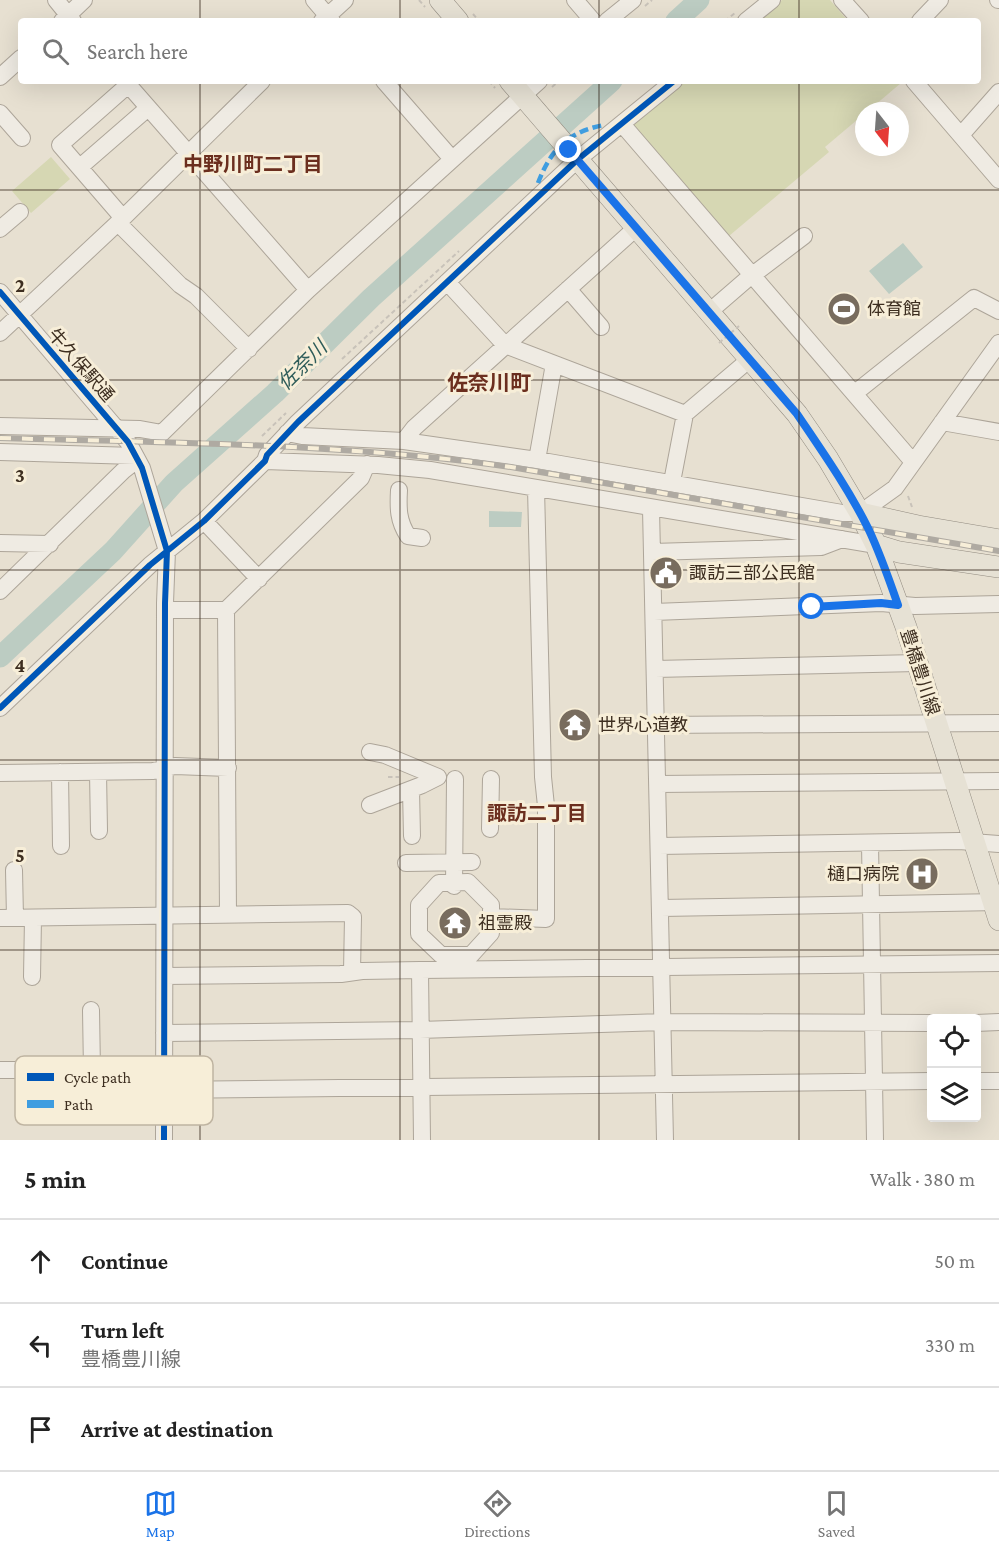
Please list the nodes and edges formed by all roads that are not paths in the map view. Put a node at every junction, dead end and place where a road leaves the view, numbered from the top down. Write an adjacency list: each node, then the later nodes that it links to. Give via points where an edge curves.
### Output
1 (56, 0): 11 (street)
2 (84, 0): 12 (street)
3 (314, 0): 13 (street)
4 (345, 0): 14 (street)
5 (440, 0): 15 (main road)
6 (575, 0): 16 (street)
7 (633, 0): 17 (street)
8 (772, 0): 18 (street)
9 (842, 0): 19 (street)
10 (940, 0): 20 (street)
11 (67, 18)
12 (69, 18)
13 (327, 18)
14 (329, 18)
15 (455, 18)
16 (590, 18)
17 (611, 18)
18 (750, 18)
19 (858, 18)
20 (923, 18)
21 (18, 61): 22 (street)
22 (0, 77)
23 (125, 84): 40 (street, via 60,144)
24 (127, 84): 32 (street)
25 (259, 84): 37 (street)
26 (387, 84): 39 (street)
27 (535, 84): 31 (street)
28 (670, 84): 34 (street)
29 (917, 84): 35 (street)
30 (999, 92): 35 (street)
31 (522, 95): 38 (main road, 豊橋豊川線); 39 (street)
32 (148, 108): 37 (street); 40 (street)
33 (0, 113): 36 (street)
34 (622, 124): 38 (street); 47 (street)
35 (961, 135): 41 (street)
36 (22, 138)
37 (188, 154): 43 (street); 50 (street)
38 (573, 155): 44 (main road, 豊橋豊川線); 48 (street)
39 (452, 159): 50 (street)
40 (80, 167): 43 (street)
41 (999, 180)
42 (20, 212): 45 (street)
43 (121, 221): 54 (street); 59 (street, via 180,285)
44 (636, 228): 49 (street); 53 (main road, 豊橋豊川線)
45 (0, 229)
46 (804, 236): 47 (street)
47 (753, 275): 53 (street); 62 (street)
48 (447, 282): 58 (street); 68 (street)
49 (568, 289): 55 (street); 58 (street)
50 (308, 290): 59 (street)
51 (0, 292): 54 (street, 牛久保駅通)
52 (999, 311): 62 (street, via 974,298)
53 (709, 312): 60 (main road, 豊橋豊川線)
54 (20, 316): 56 (street); 66 (street, 牛久保駅通)
55 (601, 327)
56 (0, 333)
57 (999, 343): 64 (street)
58 (505, 345): 61 (street); 69 (street)
59 (249, 350): 66 (street, via 162,433)
60 (750, 359): 63 (street); 80 (main road, 豊橋豊川線, via 797,414)
61 (554, 364): 63 (street); 71 (street)
62 (855, 393): 73 (street)
63 (685, 414): 76 (street)
64 (942, 422): 67 (street); 73 (street)
65 (0, 426): 66 (street)
66 (117, 429): 74 (street, 牛久保駅通)
67 (999, 432)
68 (287, 433): 69 (street); 72 (street)
69 (404, 441): 71 (street)
70 (0, 452): 74 (street)
71 (537, 460): 76 (street)
72 (265, 461): 75 (street); 82 (street)
73 (914, 462): 80 (street, via 895,488)
74 (138, 463): 81 (street, 牛久保駅通); 88 (street, via 123,471)
75 (367, 464): 77 (street); 93 (street, via 361,478)
76 (672, 482): 80 (street)
77 (536, 488): 79 (street); 137 (street, via 546,919)
78 (399, 490): 84 (street, via 401,526 408,536)
79 (651, 508): 85 (street); 91 (street)
80 (860, 513): 86 (main road); 89 (main road, 豊橋豊川線)
81 (157, 517): 83 (street); 90 (street, 牛久保駅通)
82 (204, 521): 83 (street); 93 (street)
83 (186, 534): 90 (street)
84 (422, 538)
85 (843, 538): 89 (street); 91 (street, via 820,547)
86 (999, 540)
87 (0, 543): 88 (street)
88 (50, 544): 94 (street)
89 (876, 545): 92 (main road); 96 (main road, 豊橋豊川線)
90 (167, 551): 97 (street, 牛久保駅通); 102 (street)
91 (652, 552): 99 (street)
92 (999, 567)
93 (259, 579): 98 (street)
94 (0, 591)
95 (999, 604): 96 (street)
96 (898, 605): 99 (street); 100 (main road, 豊橋豊川線)
97 (166, 610): 98 (street); 108 (street, 牛久保駅通)
98 (226, 610): 107 (street)
99 (654, 612): 101 (street)
100 (917, 663): 101 (street); 103 (main road, 豊橋豊川線)
101 (655, 669): 105 (street)
102 (0, 708)
103 (936, 723): 104 (street); 105 (street); 114 (main road, 豊橋豊川線)
104 (999, 723)
105 (656, 725): 116 (street)
106 (370, 753): 117 (street, via 422,768 438,777)
107 (228, 768): 108 (street); 135 (street)
108 (165, 769): 110 (street); 136 (street, 牛久保駅通)
109 (60, 772): 110 (street); 111 (street); 125 (street)
110 (98, 772): 120 (street)
111 (0, 773)
112 (455, 779): 127 (street)
113 (491, 779): 119 (street)
114 (955, 781): 115 (street); 116 (street); 122 (main road, 豊橋豊川線)
115 (999, 781)
116 (658, 784): 126 (street)
117 (411, 790): 118 (street); 121 (street)
118 (370, 806)
119 (490, 829)
120 (99, 831)
121 (412, 836)
122 (974, 842): 123 (street); 124 (street); 134 (main road, 豊橋豊川線)
123 (870, 844): 126 (street); 132 (street)
124 (999, 844)
125 (61, 846)
126 (659, 846): 133 (street)
127 (454, 862): 128 (street); 129 (street); 131 (street)
128 (472, 862)
129 (406, 863)
130 (14, 870): 138 (street)
131 (454, 884): 137 (street, via 468,882 491,905); 137 (street, via 439,883 419,905 419,934 441,955 471,955 491,933)
132 (872, 905): 133 (street); 134 (street); 141 (street)
133 (661, 908): 142 (street)
134 (997, 908)
135 (228, 914): 136 (street); 144 (street, via 348,913 353,917)
136 (165, 916): 139 (street); 145 (street, 牛久保駅通)
137 (491, 917)
138 (7, 918): 139 (street)
139 (33, 918): 146 (street)
140 (999, 963): 141 (street)
141 (873, 965): 142 (street); 152 (street)
142 (661, 968): 143 (street); 148 (street)
143 (420, 970): 144 (street); 153 (street)
144 (352, 972): 145 (street)
145 (165, 976): 154 (street, 牛久保駅通)
146 (32, 977)
147 (91, 1010): 155 (street)
148 (663, 1022): 152 (street); 153 (street); 161 (street)
149 (999, 1022): 151 (street)
150 (927, 1023): 152 (street)
151 (981, 1023)
152 (874, 1024): 160 (street)
153 (420, 1030): 154 (street); 162 (street)
154 (164, 1033): 156 (street, 牛久保駅通)
155 (92, 1056)
156 (165, 1056)
157 (927, 1081): 160 (street)
158 (981, 1081): 159 (street)
159 (999, 1081)
160 (875, 1082): 161 (street); 166 (street)
161 (664, 1085): 162 (street); 165 (street)
162 (422, 1088): 163 (street); 164 (street)
163 (213, 1090)
164 (422, 1140)
165 (664, 1140)
166 (875, 1140)

